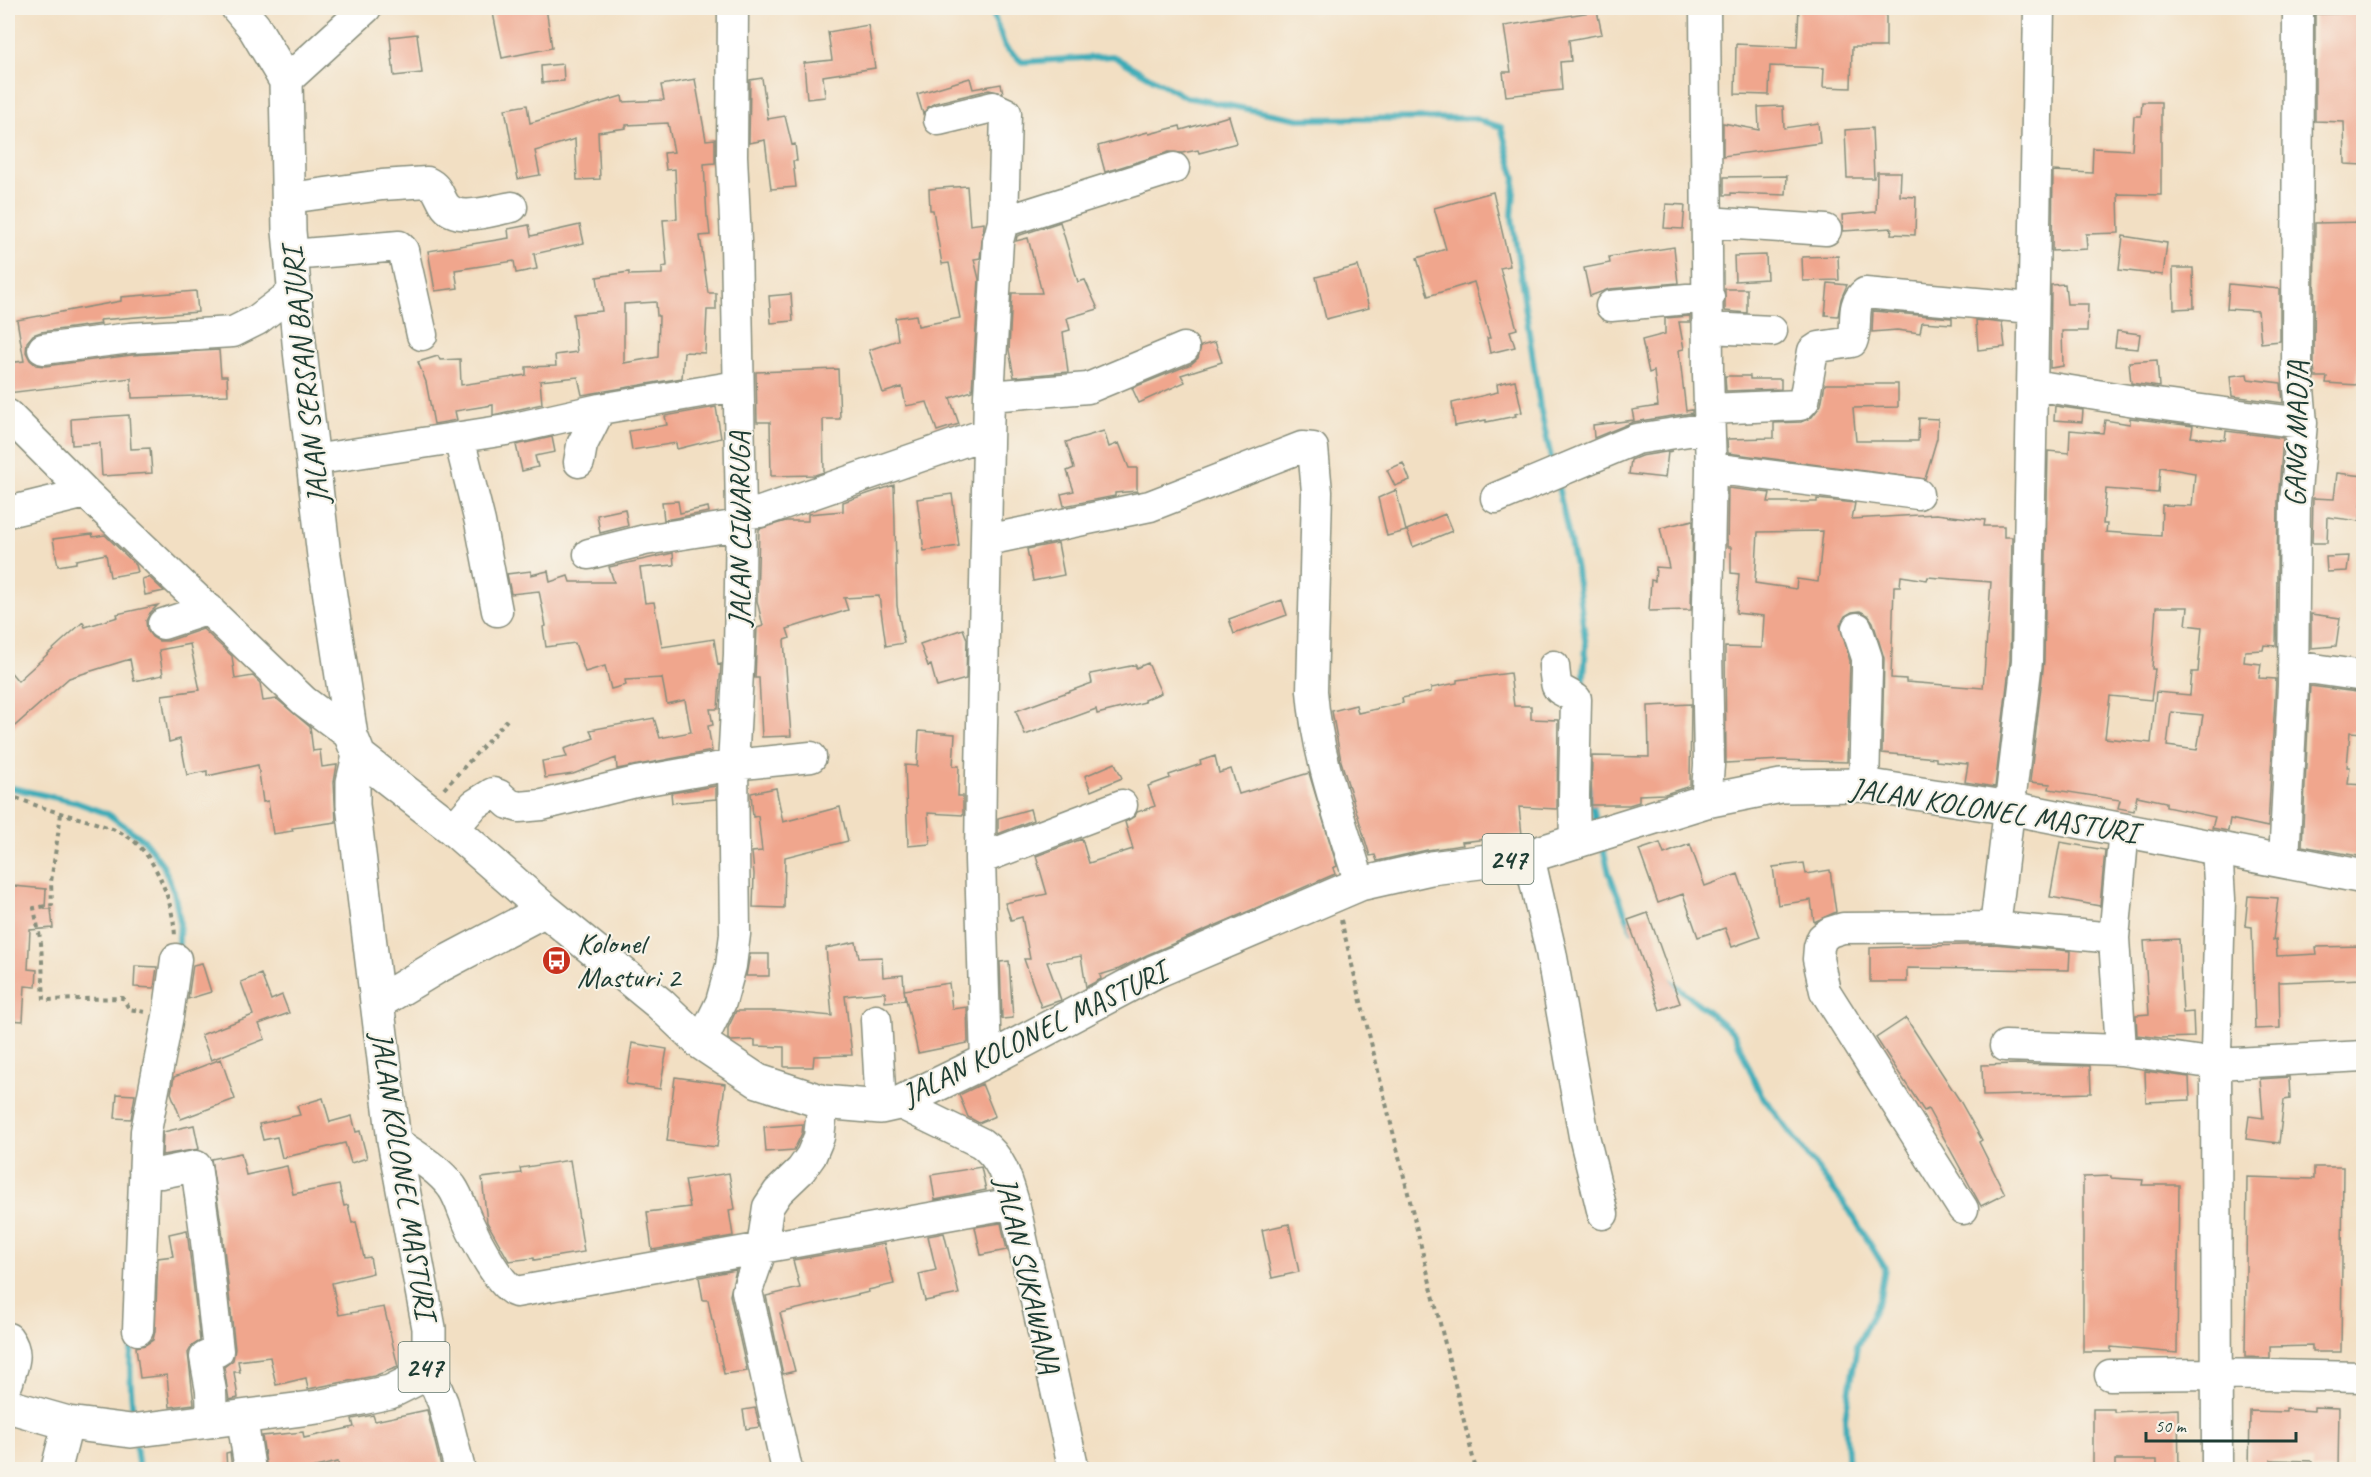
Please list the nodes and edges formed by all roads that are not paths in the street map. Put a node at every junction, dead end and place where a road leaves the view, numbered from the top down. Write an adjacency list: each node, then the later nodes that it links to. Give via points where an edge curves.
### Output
1 (238, 8): 7 (main road, JALAN SERSAN BAJURI)
2 (366, 8): 7 (street)
3 (733, 8): 26 (street, JALAN CIWARUGA)
4 (1705, 8): 13 (street)
5 (2039, 8): 19 (street)
6 (2298, 8): 31 (street, GANG MADJA, via 2297,366)
7 (286, 81): 10 (main road, JALAN SERSAN BAJURI)
8 (939, 120): 12 (street, via 993,107 1006,113)
9 (1173, 168): 12 (street)
10 (290, 198): 11 (street, via 427,182 438,190 452,213); 15 (main road, JALAN SERSAN BAJURI)
11 (512, 207)
12 (1004, 222): 27 (street, via 998,241)
13 (1707, 222): 14 (street); 17 (street)
14 (1827, 230)
15 (291, 255): 16 (main road, JALAN SERSAN BAJURI); 22 (street, via 399,246)
16 (294, 291): 24 (street, via 257,320 233,332 130,338); 34 (main road, JALAN SERSAN BAJURI)
17 (1709, 297): 18 (street); 20 (street)
18 (1611, 306)
19 (2032, 308): 25 (street); 30 (street, via 1865,292 1855,310 1852,342 1813,351 1800,405)
20 (1709, 328): 21 (street); 30 (street)
21 (1772, 331)
22 (422, 334)
23 (1184, 348): 27 (street, via 1088,388)
24 (44, 350)
25 (2033, 385): 31 (street); 57 (street, via 2027,662)
26 (737, 386): 28 (street); 41 (street, JALAN CIWARUGA)
27 (989, 396): 32 (street)
28 (600, 409): 33 (street); 35 (street, via 582,445)
29 (8, 415): 37 (street)
30 (1709, 418): 36 (street); 39 (street, via 1635,439)
31 (2302, 423): 49 (street, GANG MADJA, via 2295,502)
32 (988, 433): 41 (street); 42 (street)
33 (459, 438): 34 (street); 45 (street)
34 (313, 460): 51 (main road, JALAN SERSAN BAJURI, via 324,556)
35 (579, 462)
36 (1711, 468): 38 (street); 55 (street)
37 (86, 493): 40 (street); 44 (street)
38 (1918, 494)
39 (1496, 498)
40 (8, 512)
41 (740, 519): 43 (street); 53 (street, JALAN CIWARUGA)
42 (987, 540): 63 (street); 66 (street, via 1150,506 1302,447 1313,448 1317,492 1314,712)
43 (589, 554)
44 (209, 609): 46 (street); 51 (street)
45 (497, 611)
46 (163, 624)
47 (1857, 628): 54 (street, via 1868,671)
48 (1554, 666): 60 (street, via 1556,687 1576,699)
49 (2293, 666): 50 (street); 64 (street, GANG MADJA)
50 (2364, 676)
51 (355, 746): 58 (main road); 71 (main road, JALAN SERSAN BAJURI, via 353,798)
52 (811, 757): 53 (street)
53 (733, 765): 58 (street, via 636,782 542,805 519,807 493,793 474,805); 73 (street, JALAN CIWARUGA, via 735,934 721,1002)
54 (1864, 785): 55 (main road, JALAN KOLONEL MASTURI / 247, via 1780,786); 57 (main road, JALAN KOLONEL MASTURI / 247)
55 (1706, 801): 60 (main road, JALAN KOLONEL MASTURI / 247)
56 (1122, 805): 63 (street)
57 (2010, 808): 59 (main road, JALAN KOLONEL MASTURI / 247); 68 (street)
58 (453, 829): 67 (main road)
59 (2124, 829): 61 (main road, JALAN KOLONEL MASTURI / 247); 69 (street)
60 (1575, 843): 62 (main road, JALAN KOLONEL MASTURI / 247)
61 (2217, 848): 64 (main road, JALAN KOLONEL MASTURI / 247); 78 (street, via 2220,899)
62 (1529, 856): 66 (main road, JALAN KOLONEL MASTURI / 247, via 1431,868); 85 (street)
63 (980, 859): 77 (street)
64 (2284, 860): 65 (main road, JALAN KOLONEL MASTURI / 247)
65 (2364, 877)
66 (1348, 889): 77 (main road, JALAN KOLONEL MASTURI / 247, via 1154,972)
67 (545, 910): 71 (main road, JALAN KOLONEL MASTURI); 73 (main road, JALAN KOLONEL MASTURI, via 660,1004)
68 (1995, 927): 69 (street); 84 (street, via 1843,928 1822,938 1818,959 1825,991 1834,1007)
69 (2114, 938): 75 (street)
70 (176, 959): 82 (street, via 146,1131)
71 (377, 1003): 81 (main road, JALAN KOLONEL MASTURI / 247)
72 (876, 1020): 80 (street, via 880,1068)
73 (701, 1043): 79 (main road, JALAN KOLONEL MASTURI, via 758,1081)
74 (2005, 1046): 75 (street)
75 (2121, 1050): 78 (street)
76 (2364, 1056): 78 (street)
77 (986, 1061): 80 (main road, JALAN KOLONEL MASTURI / 247)
78 (2216, 1064): 90 (street)
79 (823, 1102): 80 (main road, JALAN KOLONEL MASTURI); 86 (street, via 819,1137 811,1155 768,1208)
80 (890, 1105): 83 (street, JALAN SUKAWANA, via 954,1128 990,1149 1002,1166)
81 (394, 1141): 86 (street, via 453,1188 474,1233 511,1290); 89 (main road, JALAN KOLONEL MASTURI / 247, via 429,1328)
82 (146, 1171): 87 (street); 95 (street, via 161,1173 196,1166 218,1351 204,1357 211,1390)
83 (1014, 1203): 86 (street); 101 (street, JALAN SUKAWANA)
84 (1963, 1209)
85 (1603, 1214)
86 (762, 1248): 100 (street, via 747,1291)
87 (138, 1330)
88 (8, 1338): 93 (street, via 15,1347 15,1357)
89 (426, 1363): 95 (main road, JALAN KOLONEL MASTURI / 247, via 417,1379 390,1392); 99 (street, via 443,1403)
90 (2215, 1374): 91 (street); 92 (street); 102 (street)
91 (2110, 1375)
92 (2363, 1377)
93 (8, 1382)
94 (8, 1406): 96 (main road, JALAN KOLONEL MASTURI / 247)
95 (227, 1420): 96 (main road, JALAN KOLONEL MASTURI / 247, via 131,1431); 98 (street)
96 (68, 1423): 97 (street)
97 (56, 1470)
98 (250, 1470)
99 (460, 1470)
100 (787, 1470)
101 (1074, 1470)
102 (2217, 1470)

